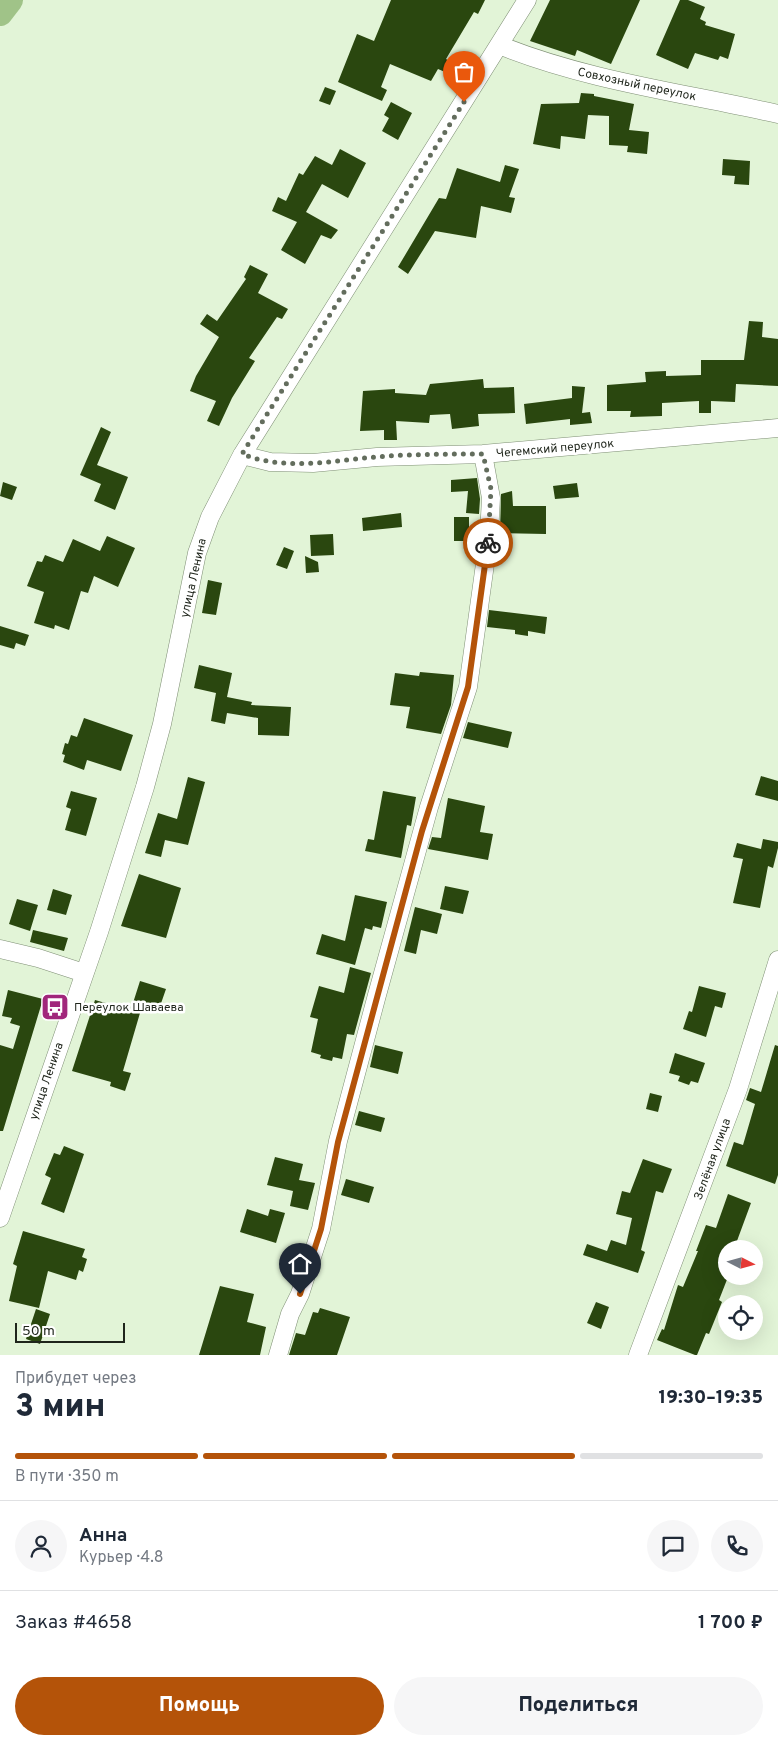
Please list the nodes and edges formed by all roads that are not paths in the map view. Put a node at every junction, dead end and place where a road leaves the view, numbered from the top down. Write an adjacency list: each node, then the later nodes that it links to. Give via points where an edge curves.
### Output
1 (527, 0): 2 (street, улица Ленина)
2 (499, 45): 3 (street, Совхозный переулок, via 580,72); 5 (street, улица Ленина)
3 (778, 114)
4 (778, 428): 6 (street, Чегемский переулок)
5 (242, 454): 6 (street, Чегемский переулок, via 292,464 377,457); 9 (street, улица Ленина, via 210,517 197,554 161,732 126,850)
6 (483, 454): 11 (street, via 491,498 487,554 468,687 429,807 377,995 338,1142 321,1229)
7 (0, 949): 9 (street)
8 (778, 960): 12 (street, Зелёная улица, via 738,1089)
9 (84, 973): 10 (street, улица Ленина)
10 (0, 1218)
11 (278, 1355)
12 (638, 1355)

